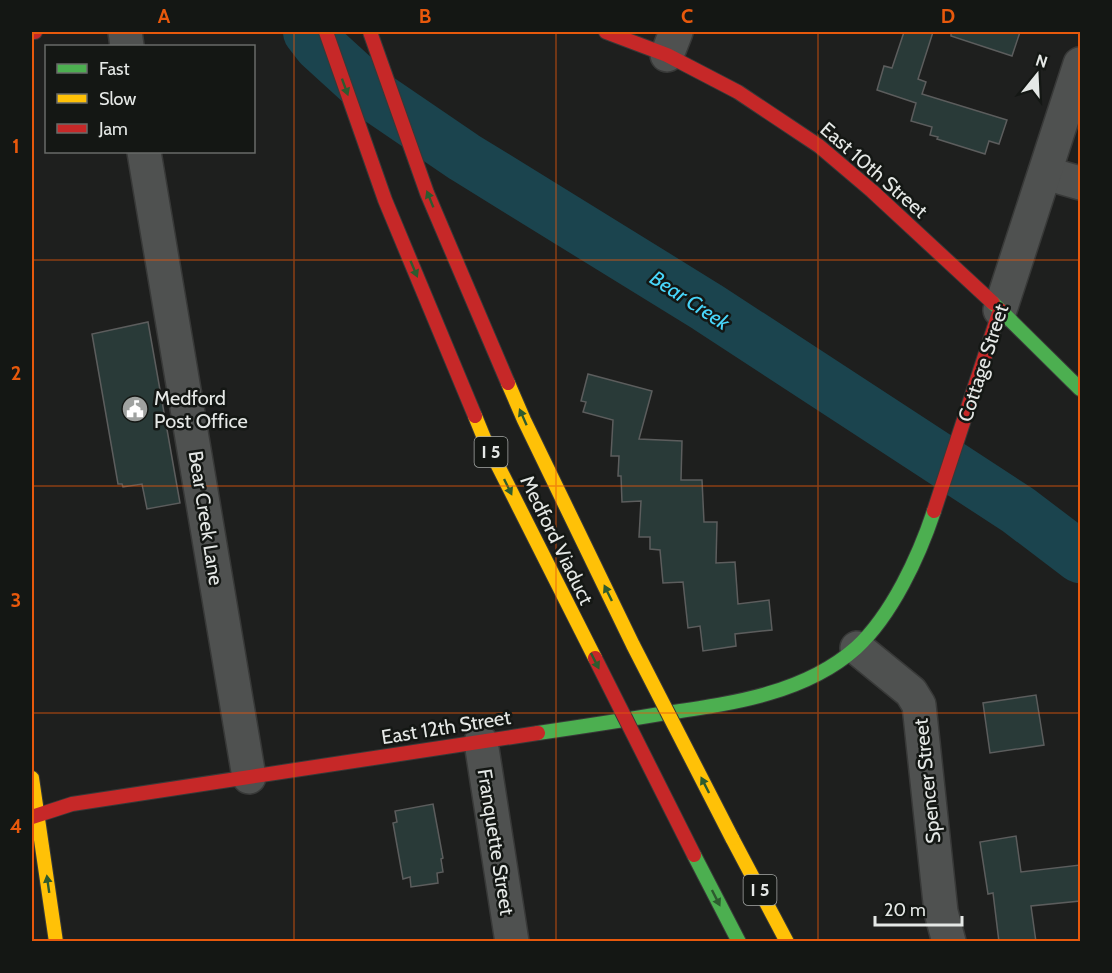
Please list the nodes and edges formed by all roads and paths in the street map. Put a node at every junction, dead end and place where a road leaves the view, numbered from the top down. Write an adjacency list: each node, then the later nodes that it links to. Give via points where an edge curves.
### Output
1 (326, 32): 18 (main road, Medford Viaduct / I 5, one-way to 18, bridge, via 385,200 484,438)
2 (370, 32): 19 (main road, Medford Viaduct / I 5, one-way to 2, bridge, via 633,645 524,420 427,193)
3 (606, 32): 4 (main road, East 10th Street)
4 (671, 43): 9 (main road, East 10th Street, via 819,146)
5 (1080, 64): 7 (street, Cottage Street)
6 (144, 153): 13 (street, Bear Creek Lane)
7 (1045, 173): 8 (street); 9 (street, Cottage Street)
8 (1080, 183)
9 (1000, 310): 10 (main road, East 10th Street); 11 (main road, Cottage Street, via 926,536 910,572)
10 (1080, 389)
11 (857, 648): 12 (main road, East 12th Street, via 812,678 753,699); 20 (street, Spencer Street, via 911,692 919,705 941,912)
12 (481, 742): 13 (main road, East 12th Street); 17 (street, Franquette Street)
13 (249, 777): 15 (main road, East 12th Street, via 72,804)
14 (32, 778): 15 (main road)
15 (35, 816): 16 (main road, one-way to 15)
16 (56, 942)
17 (512, 942)
18 (739, 942)
19 (788, 942)
20 (949, 942)

